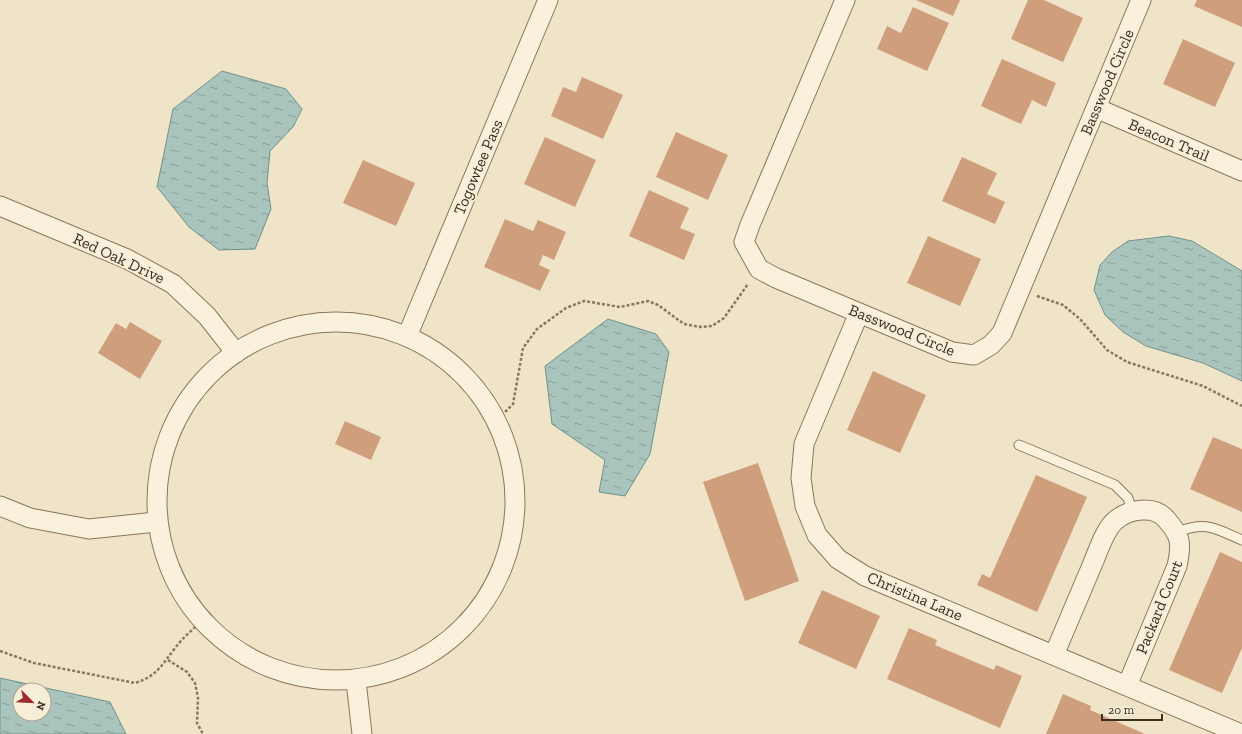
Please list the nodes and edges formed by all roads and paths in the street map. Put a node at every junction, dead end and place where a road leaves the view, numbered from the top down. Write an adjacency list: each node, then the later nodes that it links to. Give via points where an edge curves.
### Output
1 (548, 0): 10 (street, Togowtee Pass)
2 (1141, 0): 4 (street, Basswood Circle)
3 (840, 2): 7 (street, via 744,242)
4 (1096, 108): 5 (street, Beacon Trail); 8 (street, Basswood Circle)
5 (1242, 171)
6 (0, 206): 11 (street, Red Oak Drive, via 127,258 173,284 207,316)
7 (759, 269): 9 (street, Basswood Circle); 13 (path, via 724,318 712,326 684,324 658,305 648,301 620,307 584,301 566,308 537,328 523,348 513,404)
8 (1019, 291): 9 (street, Basswood Circle, via 1002,333 991,345 974,356 952,352); 12 (path, via 1063,305 1080,319 1107,350 1127,362 1203,386)
9 (859, 313): 22 (street, Christina Lane, via 804,444 801,478 805,506 817,535 838,559 865,576)
10 (408, 334): 11 (street, via 332,319 270,332); 13 (street, via 461,369)
11 (236, 353): 17 (street, via 217,365 178,414 157,474)
12 (1242, 406)
13 (498, 419): 24 (street, via 516,480 512,543 487,601 443,647 387,675)
14 (1019, 445): 16 (lane, via 1115,485 1128,498)
15 (0, 506): 17 (street, via 30,518 89,529)
16 (1132, 511): 18 (street, via 1149,510 1164,517); 22 (street, via 1115,520 1103,540)
17 (156, 522): 20 (street, via 174,582)
18 (1177, 532): 19 (lane, via 1193,526 1210,526); 25 (street, Packard Court, via 1181,548 1177,566)
19 (1242, 540)
20 (202, 620): 23 (path, via 176,646); 24 (street, via 264,668 324,682)
21 (0, 651): 23 (path, via 34,663 135,684 155,674)
22 (1054, 655): 25 (street, Christina Lane)
23 (168, 660): 26 (path, via 187,672 195,683 198,698 197,723)
24 (356, 682): 27 (street)
25 (1127, 686): 28 (street, Christina Lane)
26 (203, 734)
27 (362, 734)
28 (1241, 734)

